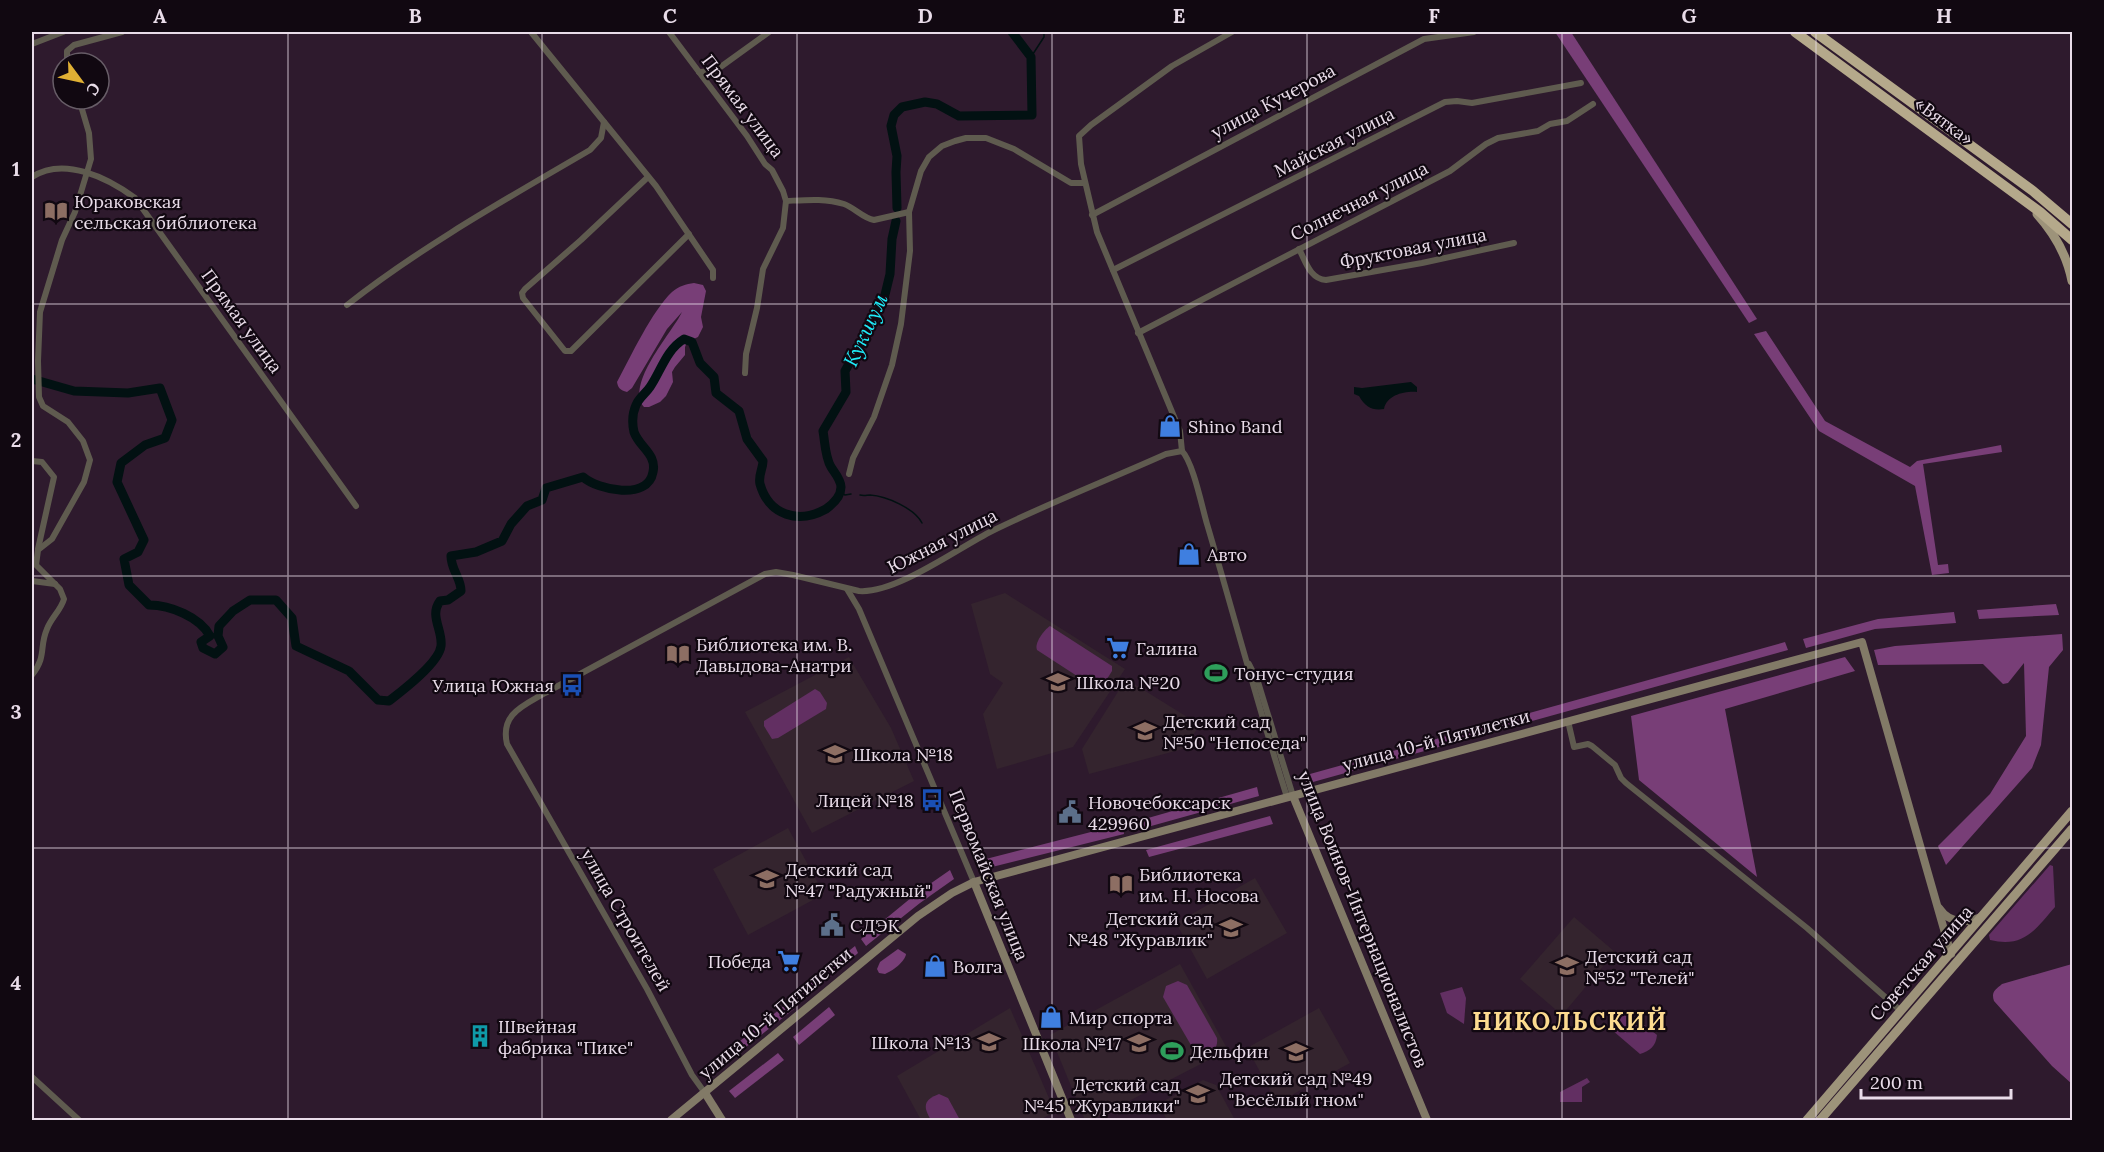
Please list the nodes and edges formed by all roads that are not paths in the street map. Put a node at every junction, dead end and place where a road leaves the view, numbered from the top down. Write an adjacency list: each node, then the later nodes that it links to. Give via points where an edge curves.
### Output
1 (63, 32): 11 (street)
2 (122, 32): 10 (street)
3 (531, 32): 19 (street)
4 (669, 32): 14 (street, Прямая улица)
5 (769, 32): 13 (street)
6 (1232, 32): 23 (street, улица Воинов-Интернационалистов, via 1172,66 1079,136)
7 (1474, 32): 27 (street, улица Кучерова, via 1424,39)
8 (1795, 32): 25 (highway, «Вятка»)
9 (1815, 32): 28 (highway, «Вятка»)
10 (103, 34): 12 (street)
11 (32, 44)
12 (67, 51)
13 (715, 71): 14 (street); 16 (street)
14 (699, 72): 16 (street, Прямая улица)
15 (1581, 83): 33 (street, Майская улица, via 1472,103 1446,102)
16 (709, 85): 24 (street, Прямая улица, via 772,170)
17 (1593, 104): 32 (street, Солнечная улица, via 1567,121 1498,138 1450,171)
18 (83, 111): 20 (street, via 92,150)
19 (604, 122): 22 (street); 36 (street, via 601,138 590,150 488,210)
20 (88, 171): 21 (street, via 40,172); 42 (street, Прямая улица, via 135,198); 43 (street, via 40,312 38,361 39,397 68,422 83,441 90,460 84,482 52,539)
21 (32, 177)
22 (648, 177): 29 (street); 29 (street, via 525,289 523,298 565,351 571,351)
23 (1085, 183): 26 (street, via 1071,183 1002,143 986,138 963,139 942,146 928,157); 27 (street, улица Воинов-Интернационалистов)
24 (786, 201): 26 (street, via 815,199 843,204 874,220); 38 (street, via 783,228 763,269)
25 (2025, 202): 30 (highway, «Вятка»); 35 (main road, via 2058,242)
26 (909, 212): 41 (street, via 910,251 892,364)
27 (1092, 215): 33 (street, улица Воинов-Интернационалистов)
28 (2073, 224)
29 (689, 234): 34 (street, via 713,270)
30 (2073, 240)
31 (1514, 243): 32 (street, Фруктовая улица, via 1326,280 1315,277)
32 (1299, 249): 37 (street, Солнечная улица)
33 (1113, 270): 37 (street, улица Воинов-Интернационалистов)
34 (713, 278)
35 (2073, 281)
36 (347, 305)
37 (1138, 333): 39 (street, улица Воинов-Интернационалистов, via 1180,431)
38 (745, 373)
39 (1182, 451): 47 (street, Южная улица, via 1166,454 1021,518 904,579); 52 (street, улица Воинов-Интернационалистов)
40 (32, 461): 43 (street, via 42,462 54,477)
41 (849, 474)
42 (356, 506)
43 (38, 550): 45 (street, via 36,565)
44 (32, 581): 45 (street)
45 (55, 584): 49 (street, via 64,599 46,630 40,663)
46 (848, 589): 47 (street, Южная улица); 48 (street, Первомайская улица); 51 (street, Южная улица, via 782,573 753,579 522,706 508,719)
47 (867, 592): 48 (street)
48 (859, 609): 55 (street, Первомайская улица)
49 (32, 675)
50 (1568, 721): 52 (street, улица 10-й Пятилетки); 56 (street, улица 10-й Пятилетки, via 1862,642); 60 (street, via 1574,747 1592,746 1615,765 1626,783 1807,928)
51 (504, 735): 63 (street, улица Строителей)
52 (1290, 797): 55 (street, улица 10-й Пятилетки); 62 (street, улица Воинов-Интернационалистов)
53 (2073, 811): 57 (main road, Советская улица)
54 (2070, 832): 59 (main road, Советская улица)
55 (974, 882): 63 (street, улица 10-й Пятилетки, via 918,916); 67 (street, Первомайская улица)
56 (1937, 905): 57 (street, via 1956,921); 58 (street)
57 (1984, 916): 58 (main road, Советская улица)
58 (1951, 954): 59 (main road); 60 (main road, Советская улица)
59 (1954, 966): 71 (main road, Советская улица)
60 (1901, 1011): 70 (main road, Советская улица)
61 (32, 1077): 64 (street)
62 (1407, 1079): 68 (street, улица Воинов-Интернационалистов); 69 (street, улица Воинов-Интернационалистов)
63 (705, 1093): 65 (street, улица 10-й Пятилетки); 66 (street, улица Строителей)
64 (79, 1120)
65 (671, 1120)
66 (722, 1120)
67 (1071, 1120)
68 (1422, 1120)
69 (1427, 1120)
70 (1807, 1120)
71 (1821, 1120)

